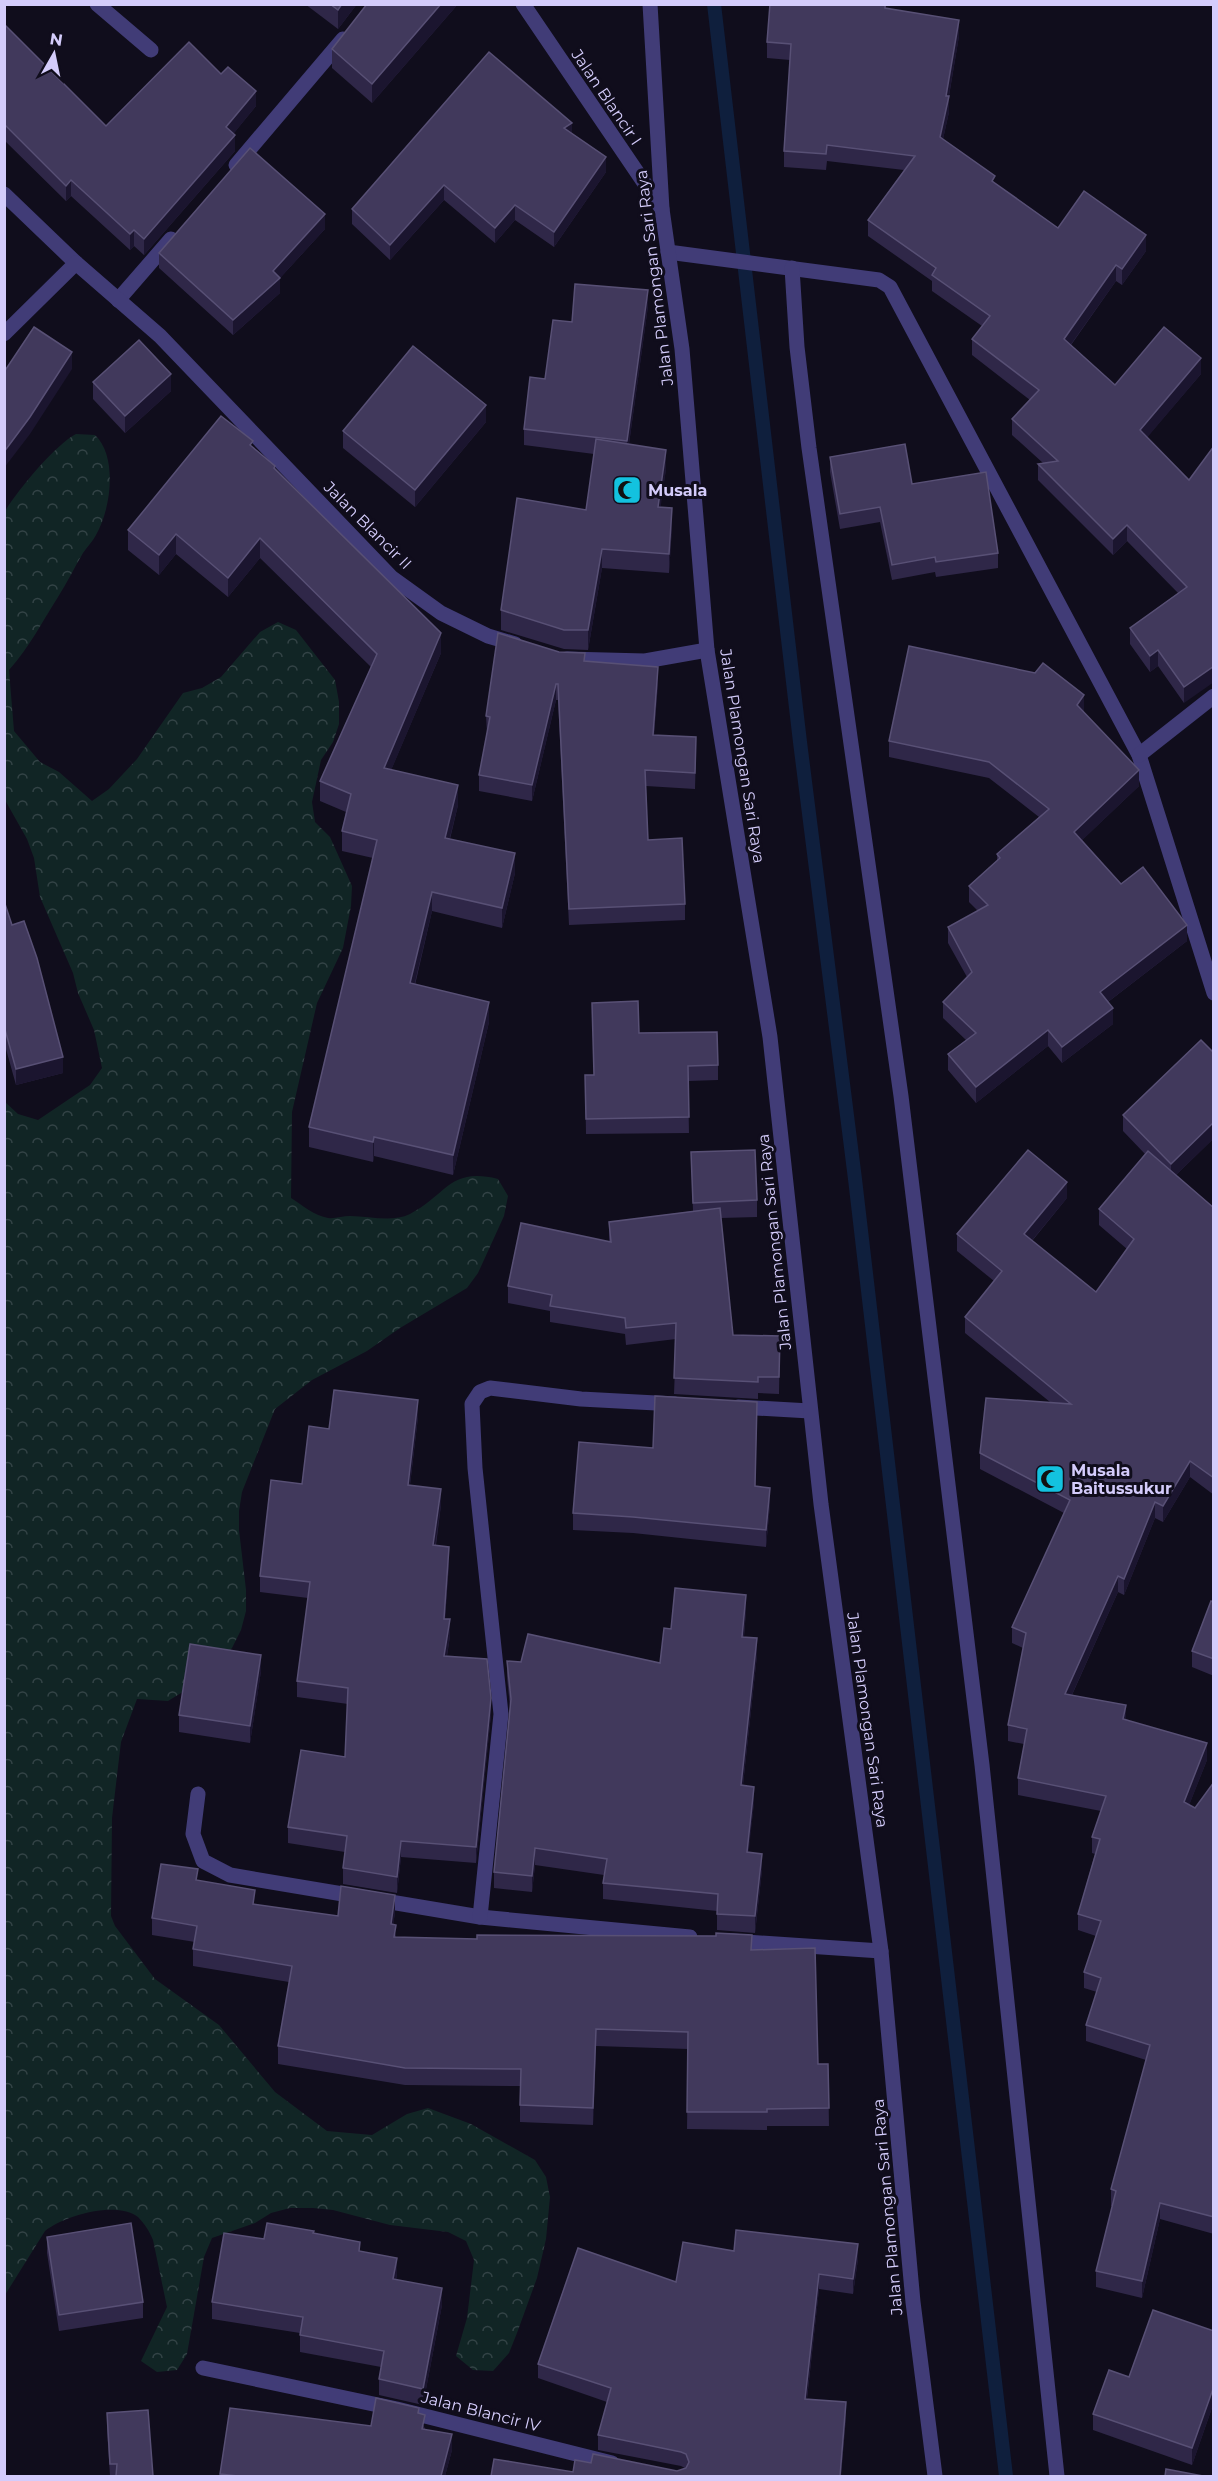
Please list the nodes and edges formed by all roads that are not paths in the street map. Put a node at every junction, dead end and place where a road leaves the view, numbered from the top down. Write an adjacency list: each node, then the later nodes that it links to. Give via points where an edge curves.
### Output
1 (97, 4): 5 (street)
2 (523, 4): 8 (street, Jalan Blancir I)
3 (650, 4): 8 (street, Jalan Plamongan Sari Raya)
4 (350, 30): 6 (street)
5 (151, 50)
6 (225, 178)
7 (4, 194): 11 (street, Jalan Blancir II)
8 (662, 209): 10 (street, Jalan Plamongan Sari Raya)
9 (179, 230): 13 (street)
10 (668, 252): 12 (street); 16 (street, Jalan Plamongan Sari Raya, via 682,349)
11 (76, 263): 13 (street, Jalan Blancir II); 14 (street)
12 (790, 268): 19 (street, via 879,280 890,287); 30 (street, via 809,448 901,1096 982,1765)
13 (118, 300): 15 (street, Jalan Blancir II, via 159,336 391,577 441,613 488,636)
14 (4, 334)
15 (530, 649)
16 (707, 650): 17 (street, via 645,661 562,659); 23 (street, Jalan Plamongan Sari Raya, via 770,1037)
17 (551, 655)
18 (1214, 696): 19 (street)
19 (1139, 754): 20 (street)
20 (1214, 993)
21 (696, 1405): 25 (street, via 581,1399 490,1388 480,1392 472,1404 501,1714)
22 (718, 1406): 23 (street)
23 (810, 1411): 26 (street, Jalan Plamongan Sari Raya)
24 (198, 1794): 25 (street, via 194,1834 203,1861 230,1875)
25 (480, 1917): 26 (street)
26 (881, 1951): 29 (street, Jalan Plamongan Sari Raya, via 913,2302)
27 (203, 2368): 28 (street, Jalan Blancir IV, via 397,2409)
28 (622, 2465)
29 (935, 2476)
30 (1057, 2476)

